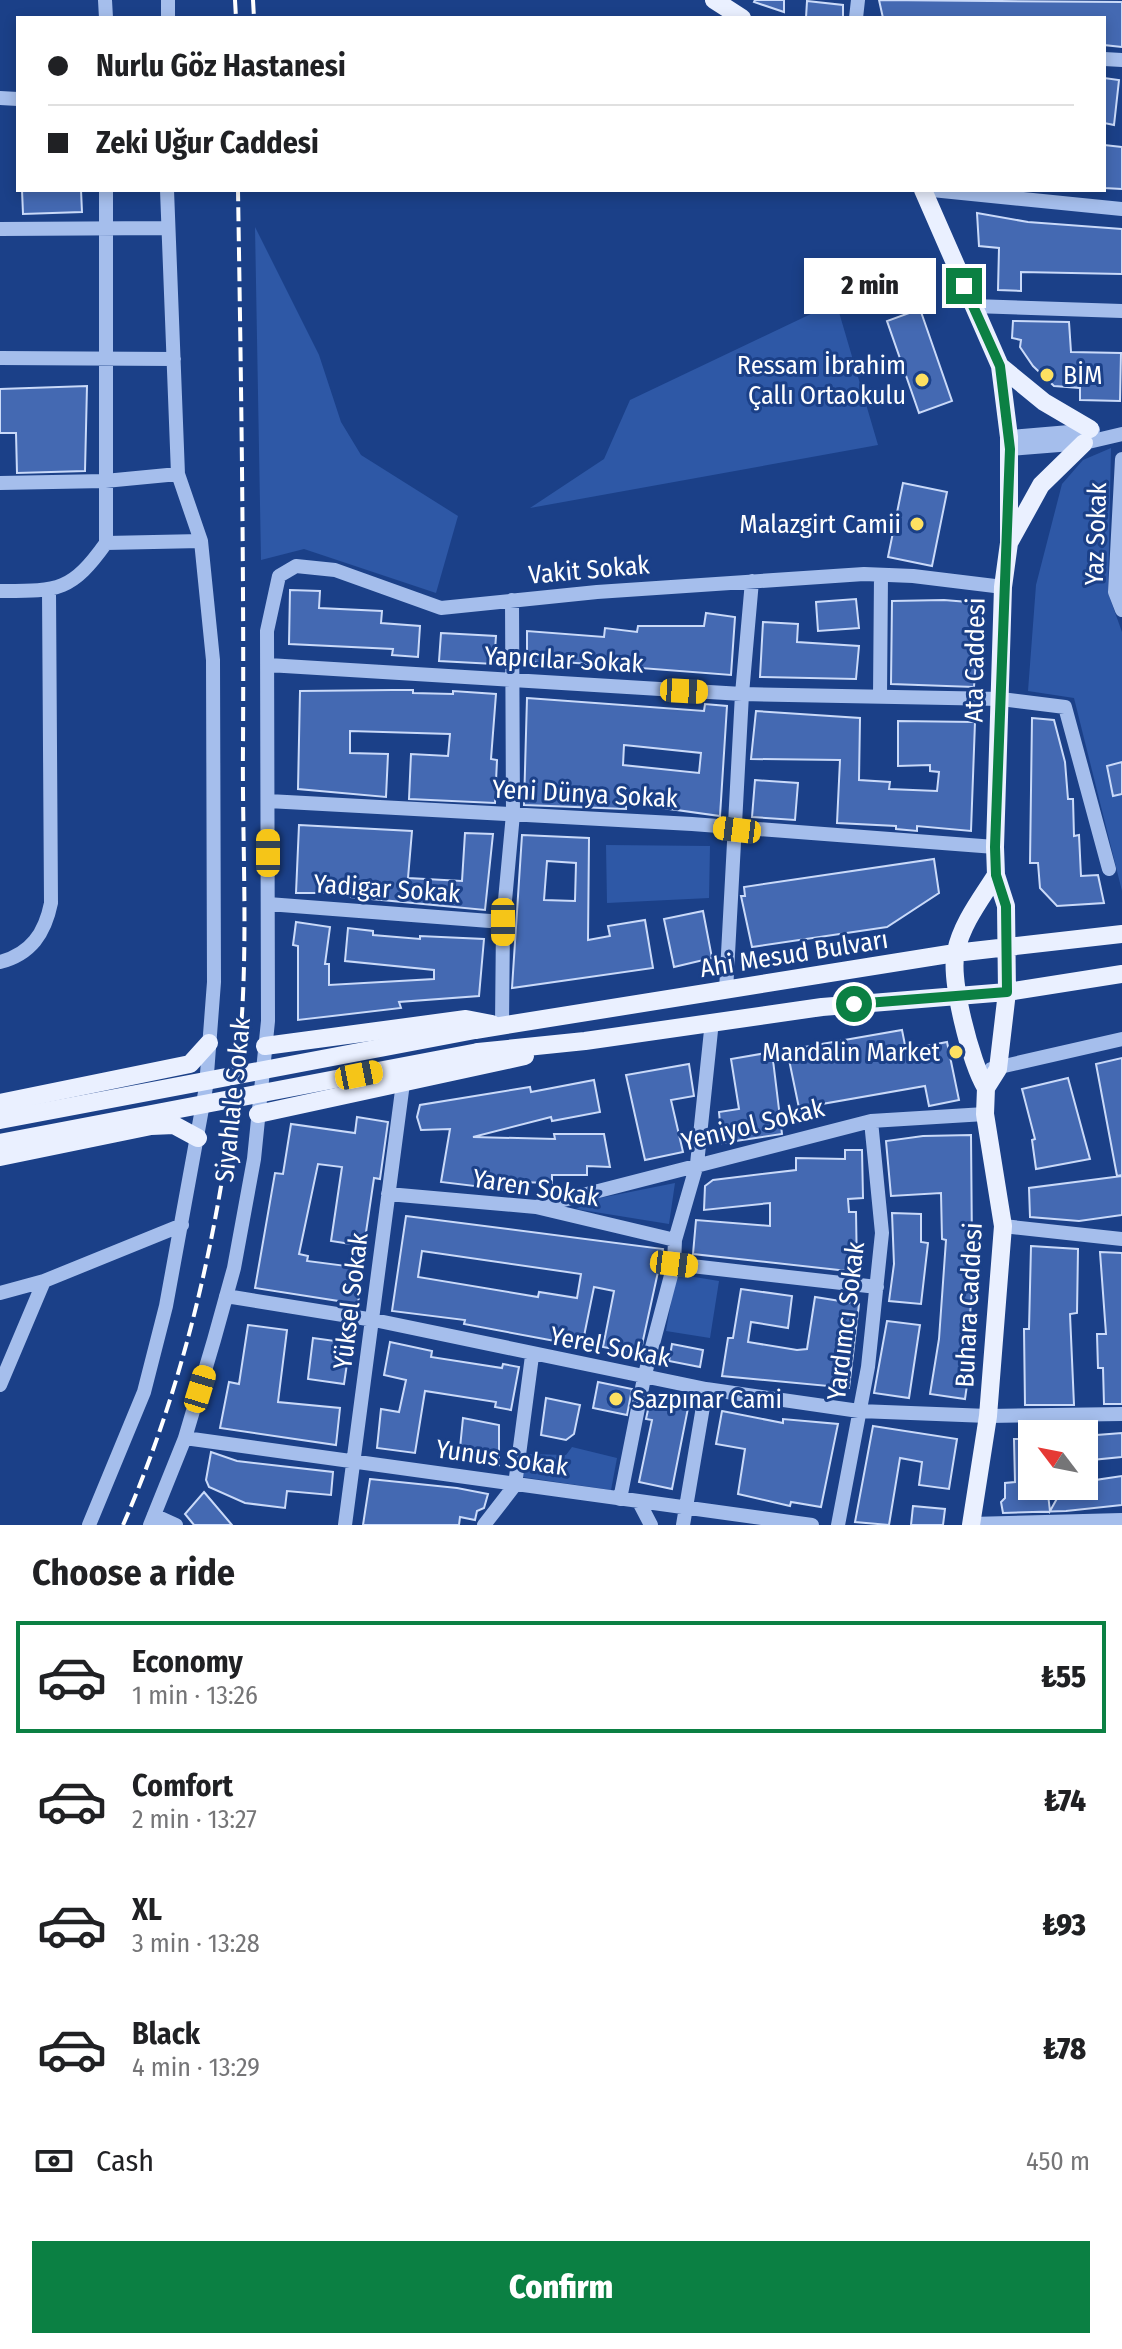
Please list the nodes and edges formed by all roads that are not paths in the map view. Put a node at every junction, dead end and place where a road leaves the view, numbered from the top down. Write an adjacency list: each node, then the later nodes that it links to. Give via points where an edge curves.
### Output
1 (714, 0): 2 (main road)
2 (739, 11)
3 (106, 192): 10 (street)
4 (167, 192): 8 (street)
5 (924, 192): 11 (main road)
6 (952, 192): 7 (street)
7 (1122, 209)
8 (167, 228): 10 (street); 15 (street)
9 (0, 229): 10 (street)
10 (105, 229): 14 (street)
11 (973, 306): 12 (street); 16 (main road)
12 (1122, 311)
13 (0, 358): 14 (street)
14 (108, 359): 15 (street); 21 (street)
15 (174, 359): 20 (street)
16 (997, 360): 17 (main road, via 1044,402); 18 (main road, Ata Caddesi)
17 (1101, 435): 18 (street); 25 (main road, via 1041,485)
18 (1010, 443): 25 (main road, Ata Caddesi)
19 (1122, 459): 32 (street, Yaz Sokak, via 1115,592)
20 (178, 474): 21 (street); 23 (street)
21 (105, 481): 22 (street); 24 (street)
22 (0, 483)
23 (201, 541): 24 (street); 59 (street, via 213,660 214,982)
24 (106, 543): 30 (street, via 81,575)
25 (1009, 543): 28 (main road, Ata Caddesi)
26 (881, 575): 27 (street, Vakit Sokak); 28 (street, Vakit Sokak); 36 (street)
27 (752, 581): 31 (street, Vakit Sokak); 35 (street)
28 (1003, 587): 37 (main road, Ata Caddesi)
29 (0, 591): 30 (street)
30 (49, 591): 49 (street, via 51,903 40,937)
31 (512, 600): 33 (street, Vakit Sokak, via 441,608 335,570 296,566 279,576 273,594); 34 (street)
32 (1122, 610)
33 (268, 665): 34 (street, Yapıcılar Sokak); 38 (street, Siyahlale Sokak)
34 (512, 681): 35 (street, Yapıcılar Sokak); 39 (street)
35 (742, 694): 36 (street, Yapıcılar Sokak); 40 (street)
36 (880, 696): 37 (street, Yapıcılar Sokak)
37 (1001, 699): 41 (main road, Ata Caddesi); 42 (street, Yapıcılar Sokak, via 1065,707)
38 (268, 801): 39 (street, Yeni Dünya Sokak); 44 (street, Siyahlale Sokak)
39 (513, 814): 40 (street, Yeni Dünya Sokak); 45 (street)
40 (737, 830): 41 (street, Yeni Dünya Sokak); 51 (street)
41 (995, 847): 43 (main road, Ata Caddesi)
42 (1109, 869)
43 (996, 875): 47 (main road, Ata Caddesi, via 1006,906); 48 (main road)
44 (268, 904): 45 (street, Yadigar Sokak); 60 (street, Siyahlale Sokak)
45 (503, 922): 55 (street)
46 (1122, 934): 47 (main road, Ahi Mesud Bulvarı)
47 (1007, 949): 48 (main road, Ahi Mesud Bulvarı); 52 (main road, Ata Caddesi)
48 (955, 953): 51 (main road, Ahi Mesud Bulvarı); 53 (main road)
49 (0, 962)
50 (1122, 974): 52 (main road, Ahi Mesud Bulvarı)
51 (726, 991): 55 (main road, Ahi Mesud Bulvarı)
52 (1007, 992): 53 (main road, Ahi Mesud Bulvarı); 62 (main road, Ata Caddesi)
53 (958, 995): 54 (main road, Ahi Mesud Bulvarı); 61 (main road)
54 (712, 1021): 58 (main road, Ahi Mesud Bulvarı); 76 (street)
55 (502, 1025): 56 (main road, via 466,1019); 70 (main road, Ahi Mesud Bulvarı, bridge)
56 (324, 1037): 60 (main road); 66 (main road, via 301,1052 301,1072 311,1090)
57 (1122, 1039): 62 (street)
58 (585, 1041): 64 (main road); 74 (main road, Ahi Mesud Bulvarı, bridge, via 478,1052)
59 (209, 1043): 63 (main road, via 190,1064); 73 (street)
60 (265, 1046): 68 (street, Siyahlale Sokak)
61 (974, 1069): 62 (street); 65 (main road)
62 (998, 1069): 65 (main road)
63 (125, 1078): 67 (main road); 72 (main road, via 160,1084 172,1095 174,1117)
64 (403, 1083): 66 (main road); 77 (street, Yüksel Sokak)
65 (986, 1088): 69 (main road, Buhara Caddesi)
66 (335, 1096): 68 (main road)
67 (0, 1103)
68 (258, 1114): 87 (street, Siyahlale Sokak)
69 (985, 1114): 71 (street, Yeniyol Sokak); 80 (main road, Buhara Caddesi)
70 (0, 1120)
71 (871, 1121): 76 (street, Yeniyol Sokak); 85 (street, Yardımcı Sokak, via 882,1233)
72 (151, 1126): 73 (main road, via 174,1125); 75 (main road)
73 (198, 1138): 79 (street)
74 (0, 1143)
75 (0, 1157)
76 (697, 1164): 78 (street, Yeniyol Sokak); 82 (street)
77 (388, 1194): 78 (street, Yaren Sokak); 88 (street, Yüksel Sokak)
78 (536, 1207): 82 (street, Yaren Sokak)
79 (182, 1225): 84 (street); 105 (street, via 144,1392)
80 (1003, 1226): 81 (street); 95 (main road, Buhara Caddesi)
81 (1122, 1239)
82 (675, 1240): 83 (street)
83 (674, 1264): 85 (street); 90 (street)
84 (44, 1281): 86 (street); 91 (street)
85 (877, 1287): 93 (street, Yardımcı Sokak)
86 (0, 1293)
87 (226, 1296): 88 (street, Yerel Sokak); 96 (street, Siyahlale Sokak)
88 (374, 1320): 89 (street, Yerel Sokak); 97 (street, Yüksel Sokak)
89 (532, 1356): 90 (street, Yerel Sokak); 98 (street)
90 (644, 1378): 92 (street, Yerel Sokak); 99 (street)
91 (0, 1385)
92 (706, 1389): 93 (street, Yerel Sokak); 101 (street)
93 (859, 1411): 95 (street, Yerel Sokak); 112 (street, Yardımcı Sokak)
94 (1122, 1414): 95 (street, Yerel Sokak)
95 (988, 1416): 104 (main road, Buhara Caddesi)
96 (185, 1438): 97 (street, Yunus Sokak); 102 (street, Siyahlale Sokak)
97 (355, 1460): 98 (street, Yunus Sokak); 107 (street, Yüksel Sokak)
98 (515, 1485): 99 (street, Yunus Sokak); 108 (street)
99 (620, 1499): 100 (street, Yunus Sokak)
100 (639, 1502): 101 (street, Yunus Sokak); 109 (street)
101 (687, 1508): 110 (street); 111 (street, Yunus Sokak)
102 (152, 1520): 106 (street)
103 (1122, 1520): 104 (street)
104 (971, 1524)
105 (89, 1525)
106 (176, 1525)
107 (345, 1525)
108 (484, 1525)
109 (651, 1525)
110 (683, 1525)
111 (812, 1525)
112 (838, 1525)

